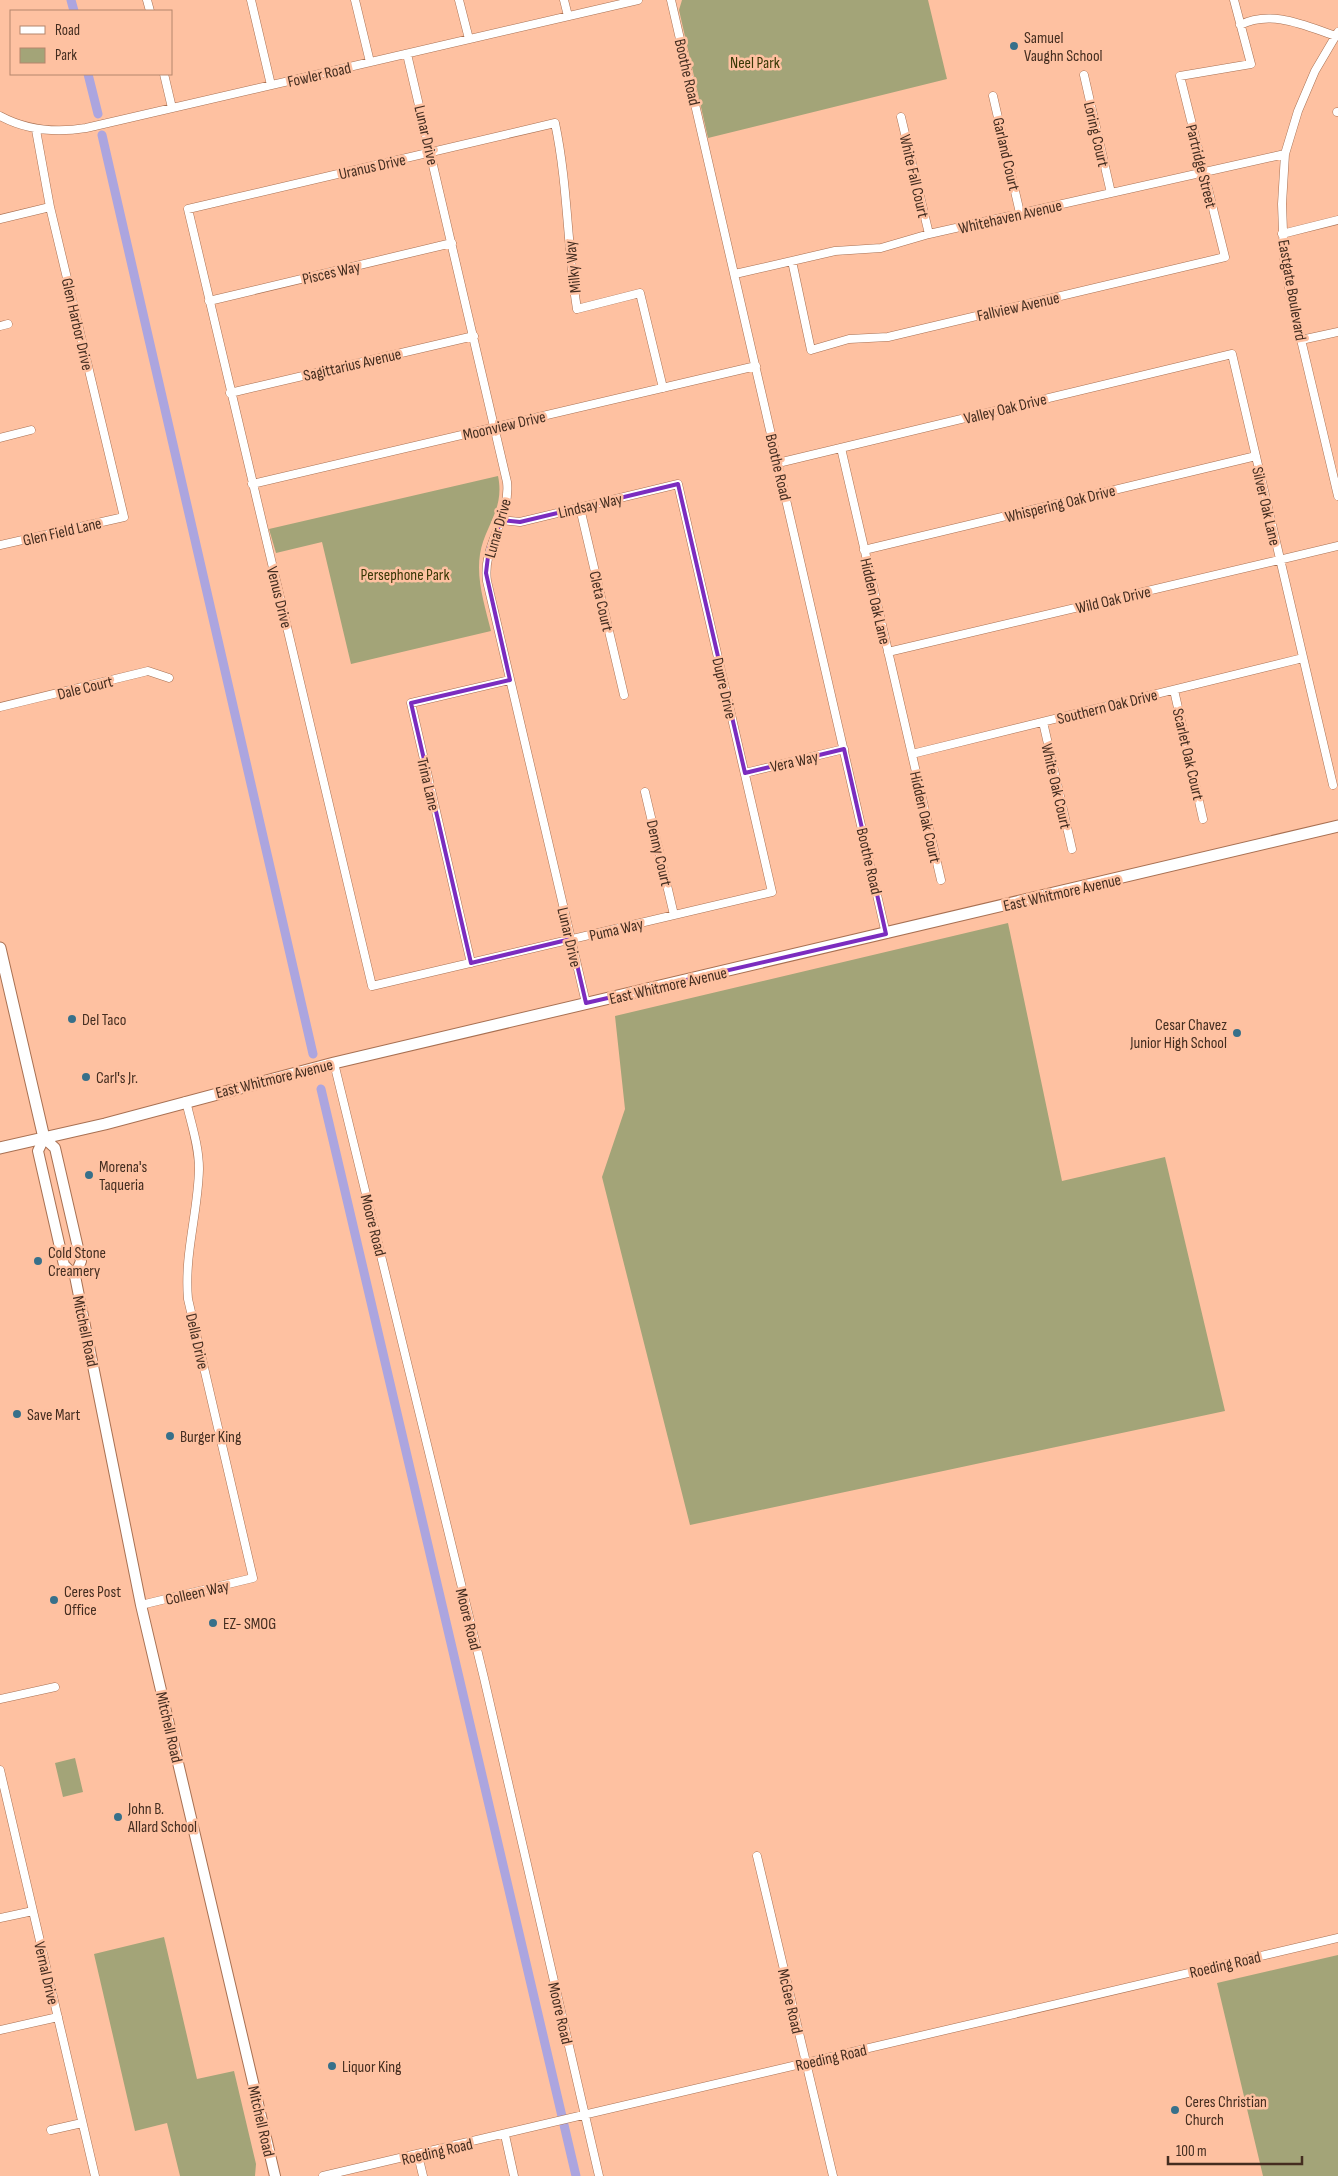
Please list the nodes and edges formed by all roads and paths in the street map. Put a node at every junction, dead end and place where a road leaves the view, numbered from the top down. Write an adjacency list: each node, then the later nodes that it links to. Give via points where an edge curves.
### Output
1 (251, 0): 16 (street)
2 (355, 0): 13 (street)
3 (459, 0): 11 (street)
4 (564, 0): 8 (street)
5 (638, 0): 8 (street, Fowler Road)
6 (671, 0): 37 (street, Boothe Road)
7 (1234, 0): 9 (street)
8 (568, 16): 11 (street, Fowler Road)
9 (1240, 25): 10 (street, via 1251,19 1286,19); 25 (street, Partridge Street, via 1251,64 1180,76)
10 (1337, 34): 24 (street, Eastgate Boulevard, via 1311,79)
11 (469, 39): 12 (street, Fowler Road)
12 (408, 54): 13 (street, Fowler Road); 23 (street, Lunar Drive)
13 (370, 62): 16 (street, Fowler Road)
14 (164, 75): 18 (street)
15 (1084, 75): 26 (street, Loring Court)
16 (271, 85): 18 (street, Fowler Road)
17 (993, 96): 29 (street, Garland Court)
18 (172, 108): 22 (street, Fowler Road, via 69,131)
19 (0, 116): 22 (street, Fowler Road)
20 (901, 117): 32 (street, White Fall Court)
21 (555, 123): 23 (street, Uranus Drive); 44 (street, Milky Way, via 566,189 577,309 640,293)
22 (36, 130): 27 (street, Glen Harbor Drive)
23 (431, 152): 28 (street, Uranus Drive); 34 (street, Lunar Drive)
24 (1285, 154): 25 (street, Whitehaven Avenue); 33 (street, Eastgate Boulevard)
25 (1204, 172): 26 (street, Whitehaven Avenue); 35 (street, Partridge Street)
26 (1111, 193): 29 (street, Whitehaven Avenue)
27 (50, 207): 30 (street); 56 (street, Glen Harbor Drive)
28 (188, 209): 38 (street, Venus Drive)
29 (1020, 213): 32 (street, Whitehaven Avenue)
30 (0, 219)
31 (1338, 220): 33 (street)
32 (929, 234): 36 (street, Whitehaven Avenue, via 881,248 835,251)
33 (1282, 234): 41 (street, Eastgate Boulevard)
34 (452, 243): 38 (street, Pisces Way); 40 (street, Lunar Drive)
35 (1225, 257): 36 (street, Fallview Avenue, via 888,337 849,339 811,350)
36 (792, 262): 37 (street, Whitehaven Avenue)
37 (735, 274): 43 (street, Boothe Road)
38 (209, 301): 45 (street, Venus Drive)
39 (1338, 332): 41 (street)
40 (474, 336): 45 (street, Sagittarius Avenue); 46 (street, Lunar Drive)
41 (1301, 340): 54 (street, Eastgate Boulevard)
42 (1232, 354): 49 (street, Valley Oak Drive); 50 (street, Silver Oak Lane)
43 (756, 366): 44 (street, Moonview Drive); 51 (street, Boothe Road)
44 (663, 388): 46 (street, Moonview Drive)
45 (230, 392): 52 (street, Venus Drive)
46 (495, 427): 52 (street, Moonview Drive); 57 (street, Lunar Drive, via 508,489)
47 (31, 430): 48 (street)
48 (0, 438)
49 (840, 448): 51 (street, Valley Oak Drive); 60 (street, Hidden Oak Lane)
50 (1256, 456): 60 (street, Whispering Oak Drive); 61 (street, Silver Oak Lane)
51 (778, 463): 70 (street, Boothe Road)
52 (252, 484): 85 (street, Venus Drive)
53 (678, 484): 55 (street, Lindsay Way); 72 (street, Dupre Drive)
54 (1338, 496)
55 (580, 508): 57 (street, Lindsay Way, via 518,522); 67 (street, Cleta Court)
56 (124, 517): 58 (street, Glen Field Lane)
57 (502, 520): 65 (street, Lunar Drive, via 489,548 486,570)
58 (0, 545)
59 (1338, 546): 61 (street, Wild Oak Drive)
60 (864, 550): 62 (street, Hidden Oak Lane)
61 (1280, 559): 62 (street, Wild Oak Drive); 63 (street, Silver Oak Lane)
62 (888, 652): 71 (street, Hidden Oak Lane)
63 (1303, 658): 66 (street, Southern Oak Drive); 73 (street, Silver Oak Lane)
64 (169, 678): 68 (street, Dale Court, via 148,672)
65 (510, 680): 82 (street, Lunar Drive); 84 (street, Trina Lane, via 411,703)
66 (1174, 690): 69 (street, Southern Oak Drive); 75 (street, Scarlet Oak Court)
67 (624, 695)
68 (0, 707)
69 (1043, 722): 71 (street, Southern Oak Drive); 77 (street, White Oak Court)
70 (844, 749): 72 (street, Vera Way); 81 (street, Boothe Road)
71 (912, 754): 78 (street, Hidden Oak Court)
72 (744, 773): 79 (street, Dupre Drive)
73 (1333, 785)
74 (645, 792): 80 (street, Denny Court)
75 (1204, 819)
76 (1338, 826): 81 (main road, East Whitmore Avenue)
77 (1072, 849)
78 (941, 880)
79 (772, 892): 80 (street, Puma Way)
80 (674, 915): 82 (street, Puma Way)
81 (886, 934): 86 (main road, East Whitmore Avenue)
82 (571, 940): 84 (street, Puma Way); 86 (street, Lunar Drive)
83 (0, 948): 89 (main road, Mitchell Road)
84 (471, 963): 85 (street, Puma Way)
85 (372, 986)
86 (586, 1003): 87 (main road, East Whitmore Avenue)
87 (334, 1063): 88 (main road, East Whitmore Avenue); 104 (street, Moore Road, via 479,1658)
88 (186, 1101): 89 (main road, East Whitmore Avenue); 92 (street, Della Drive, via 199,1166 187,1257 188,1299)
89 (44, 1138): 90 (main road, East Whitmore Avenue); 91 (street, Mitchell Road, via 38,1151 64,1265); 91 (street, Mitchell Road, via 56,1148 81,1261)
90 (0, 1148)
91 (75, 1276): 93 (street, Mitchell Road)
92 (253, 1578): 93 (street, Colleen Way)
93 (141, 1605): 110 (street, Mitchell Road)
94 (55, 1687): 95 (street)
95 (0, 1699)
96 (0, 1770): 98 (street, Vernal Drive)
97 (757, 1856): 103 (street, McGee Road)
98 (33, 1911): 99 (street); 101 (street, Vernal Drive)
99 (0, 1918)
100 (1337, 1941): 103 (street, Roeding Road)
101 (58, 2017): 102 (street); 105 (street, Vernal Drive)
102 (0, 2030)
103 (806, 2063): 104 (street, Roeding Road); 115 (street, McGee Road)
104 (584, 2116): 107 (street, Roeding Road); 114 (street, Moore Road)
105 (82, 2123): 106 (street); 109 (street, Vernal Drive)
106 (51, 2130)
107 (505, 2135): 108 (street, Roeding Road); 113 (street)
108 (418, 2155): 111 (street, Roeding Road); 112 (street)
109 (95, 2176)
110 (275, 2176)
111 (324, 2176)
112 (423, 2176)
113 (514, 2176)
114 (599, 2176)
115 (833, 2176)

